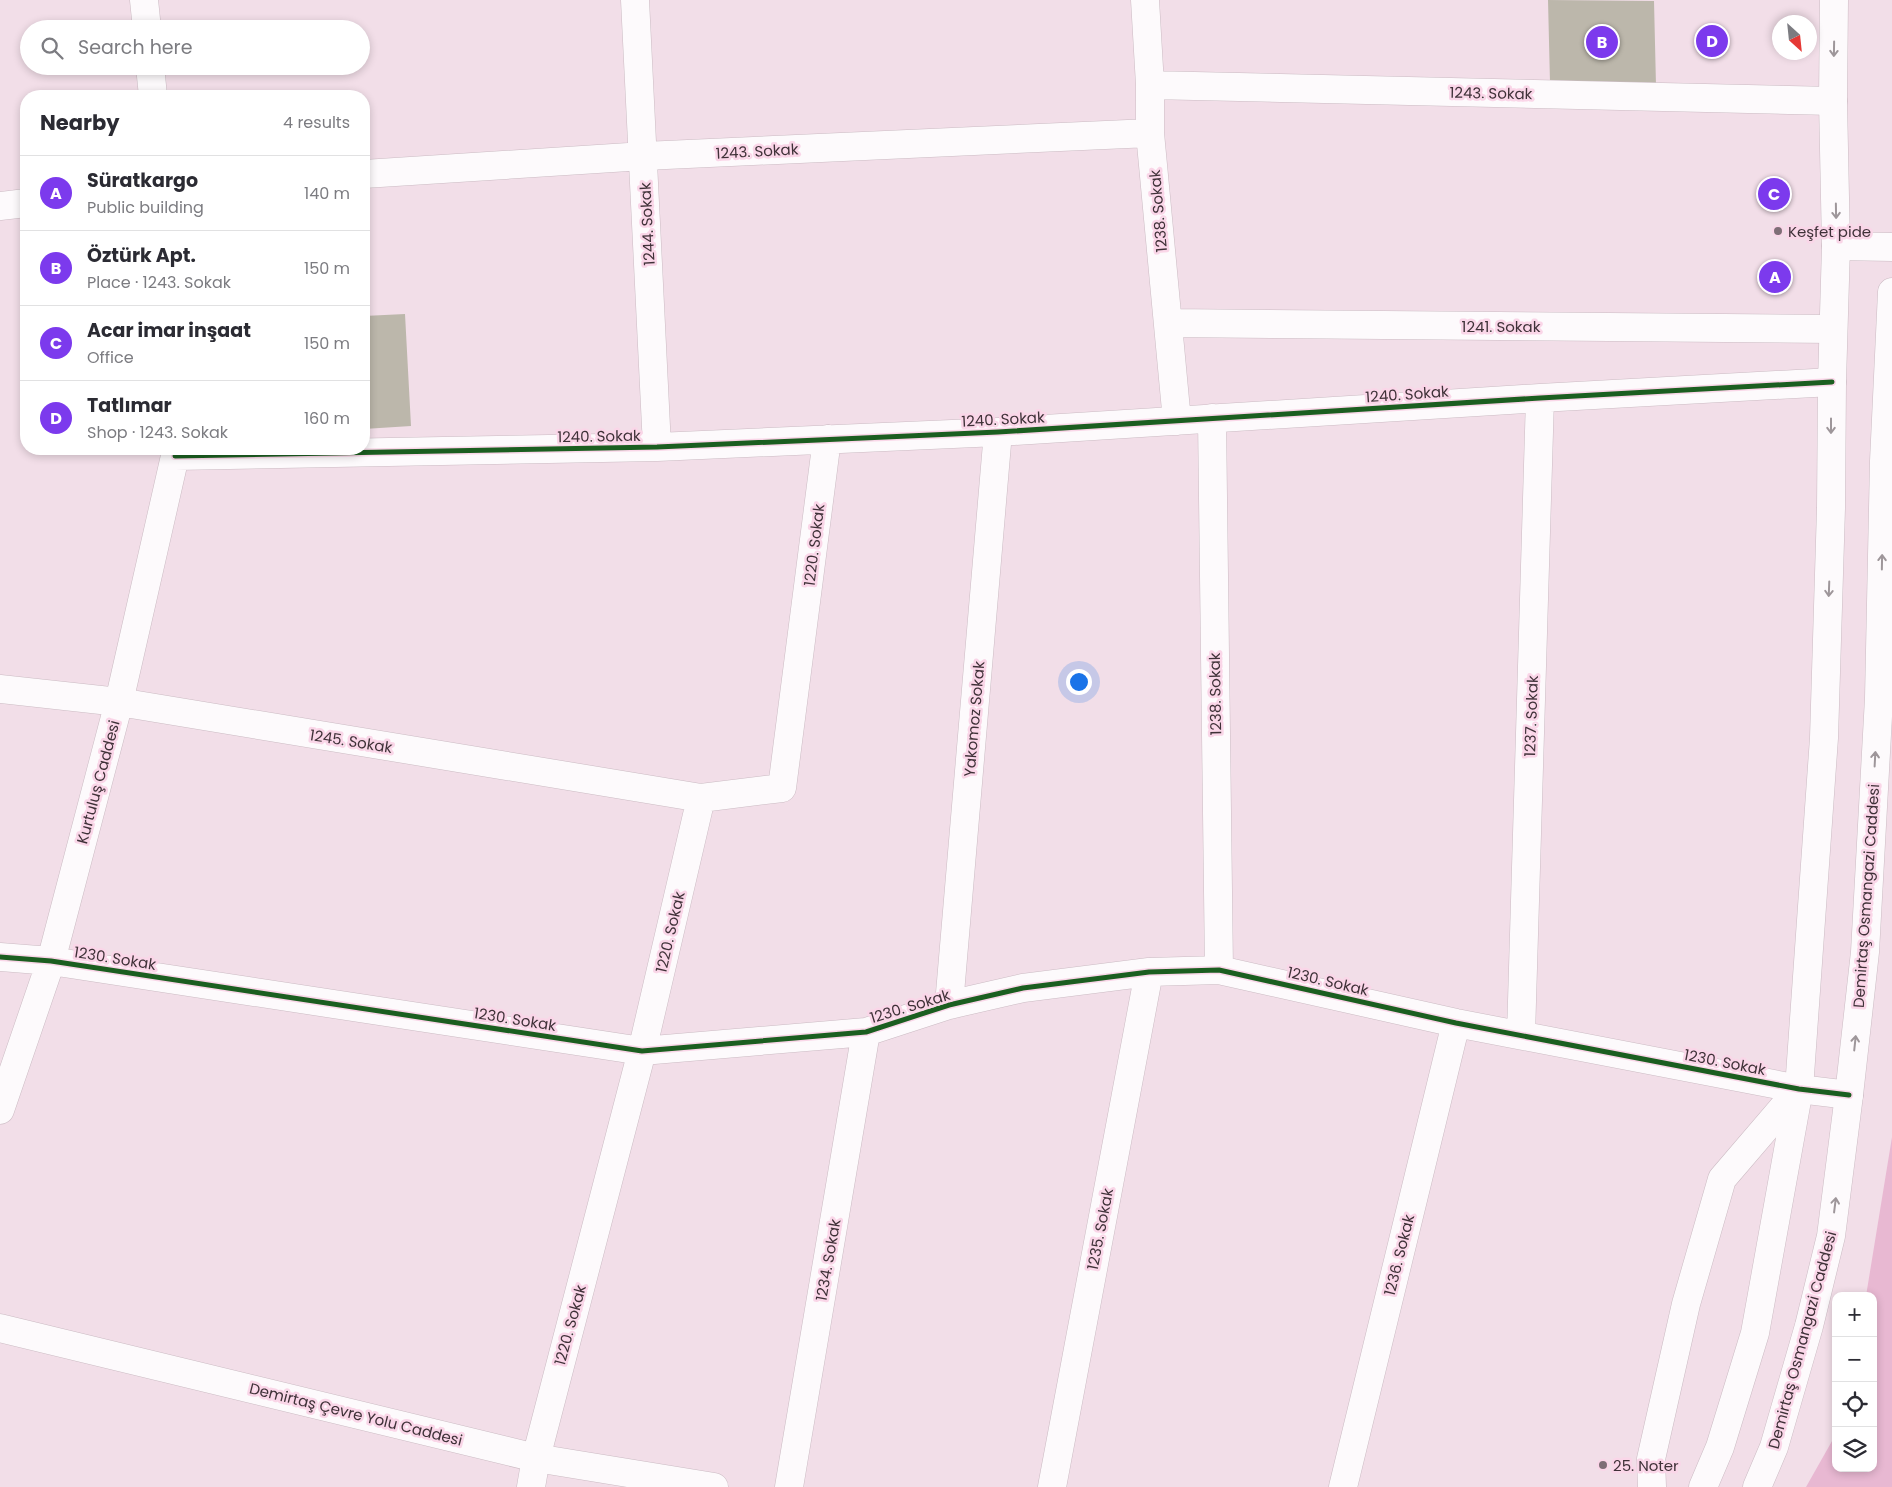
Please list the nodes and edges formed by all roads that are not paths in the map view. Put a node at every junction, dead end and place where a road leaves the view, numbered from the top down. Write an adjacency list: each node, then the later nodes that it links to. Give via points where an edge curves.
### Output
1 (144, 0): 5 (street)
2 (635, 0): 11 (street, 1244. Sokak)
3 (1146, 0): 7 (street, 1238. Sokak)
4 (1834, 0): 9 (street, one-way to 9)
5 (146, 20)
6 (151, 75): 8 (street)
7 (1150, 85): 9 (street, 1243. Sokak); 10 (street, 1238. Sokak)
8 (152, 90)
9 (1833, 100): 15 (street, one-way to 15)
10 (1150, 133): 11 (street, 1243. Sokak); 18 (street, 1238. Sokak)
11 (644, 156): 12 (street, 1243. Sokak); 26 (street, 1244. Sokak)
12 (370, 174)
13 (20, 204): 14 (street)
14 (0, 206)
15 (1836, 246): 16 (street); 19 (street)
16 (1892, 247)
17 (1892, 292): 30 (street, Demirtaş Osmangazi Caddesi, one-way to 17, via 1884,461)
18 (1168, 323): 19 (street, 1241. Sokak); 23 (street, 1238. Sokak)
19 (1834, 329): 20 (street)
20 (1832, 382): 21 (street, 1240. Sokak); 42 (street, one-way to 42, via 1824,738)
21 (1540, 398): 22 (street, 1240. Sokak); 40 (street, 1237. Sokak)
22 (1212, 418): 23 (street, 1240. Sokak); 35 (street, 1238. Sokak)
23 (1177, 421): 24 (street, 1240. Sokak)
24 (998, 432): 25 (street, 1240. Sokak); 37 (street, Yakomoz Sokak)
25 (827, 439): 26 (street, 1240. Sokak); 32 (street, 1220. Sokak, via 782,788)
26 (658, 448): 27 (street, 1240. Sokak)
27 (370, 450)
28 (174, 455): 31 (street, Kurtuluş Caddesi)
29 (0, 688): 31 (street, 1245. Sokak)
30 (1885, 698): 43 (street, Demirtaş Osmangazi Caddesi, one-way to 30, via 1865,952)
31 (119, 702): 32 (street, 1245. Sokak); 34 (street, Kurtuluş Caddesi)
32 (701, 798): 41 (street, 1220. Sokak)
33 (0, 957): 34 (street, 1230. Sokak)
34 (51, 961): 41 (street, 1230. Sokak); 44 (street, Kurtuluş Caddesi)
35 (1219, 970): 36 (street, 1230. Sokak); 38 (street, 1230. Sokak)
36 (1149, 972): 37 (street, 1230. Sokak, via 1023,988); 50 (street, 1235. Sokak)
37 (949, 1005): 39 (street, 1230. Sokak)
38 (1456, 1023): 40 (street, 1230. Sokak); 51 (street, 1236. Sokak)
39 (866, 1032): 41 (street, 1230. Sokak); 49 (street, 1234. Sokak)
40 (1521, 1035): 42 (street, 1230. Sokak)
41 (642, 1051): 46 (street, 1220. Sokak)
42 (1799, 1089): 43 (street, 1230. Sokak); 52 (street, via 1722,1179 1686,1304 1651,1459); 53 (street, via 1755,1333 1720,1447)
43 (1849, 1094): 54 (street, Demirtaş Osmangazi Caddesi, one-way to 43, via 1774,1447 1831,1236)
44 (0, 1110)
45 (0, 1328): 46 (street, Demirtaş Çevre Yolu Caddesi)
46 (536, 1458): 47 (street, 1220. Sokak); 48 (street, Demirtaş Çevre Yolu Caddesi)
47 (531, 1487)
48 (714, 1487)
49 (789, 1487)
50 (1052, 1487)
51 (1343, 1487)
52 (1652, 1487)
53 (1703, 1487)
54 (1757, 1487)

